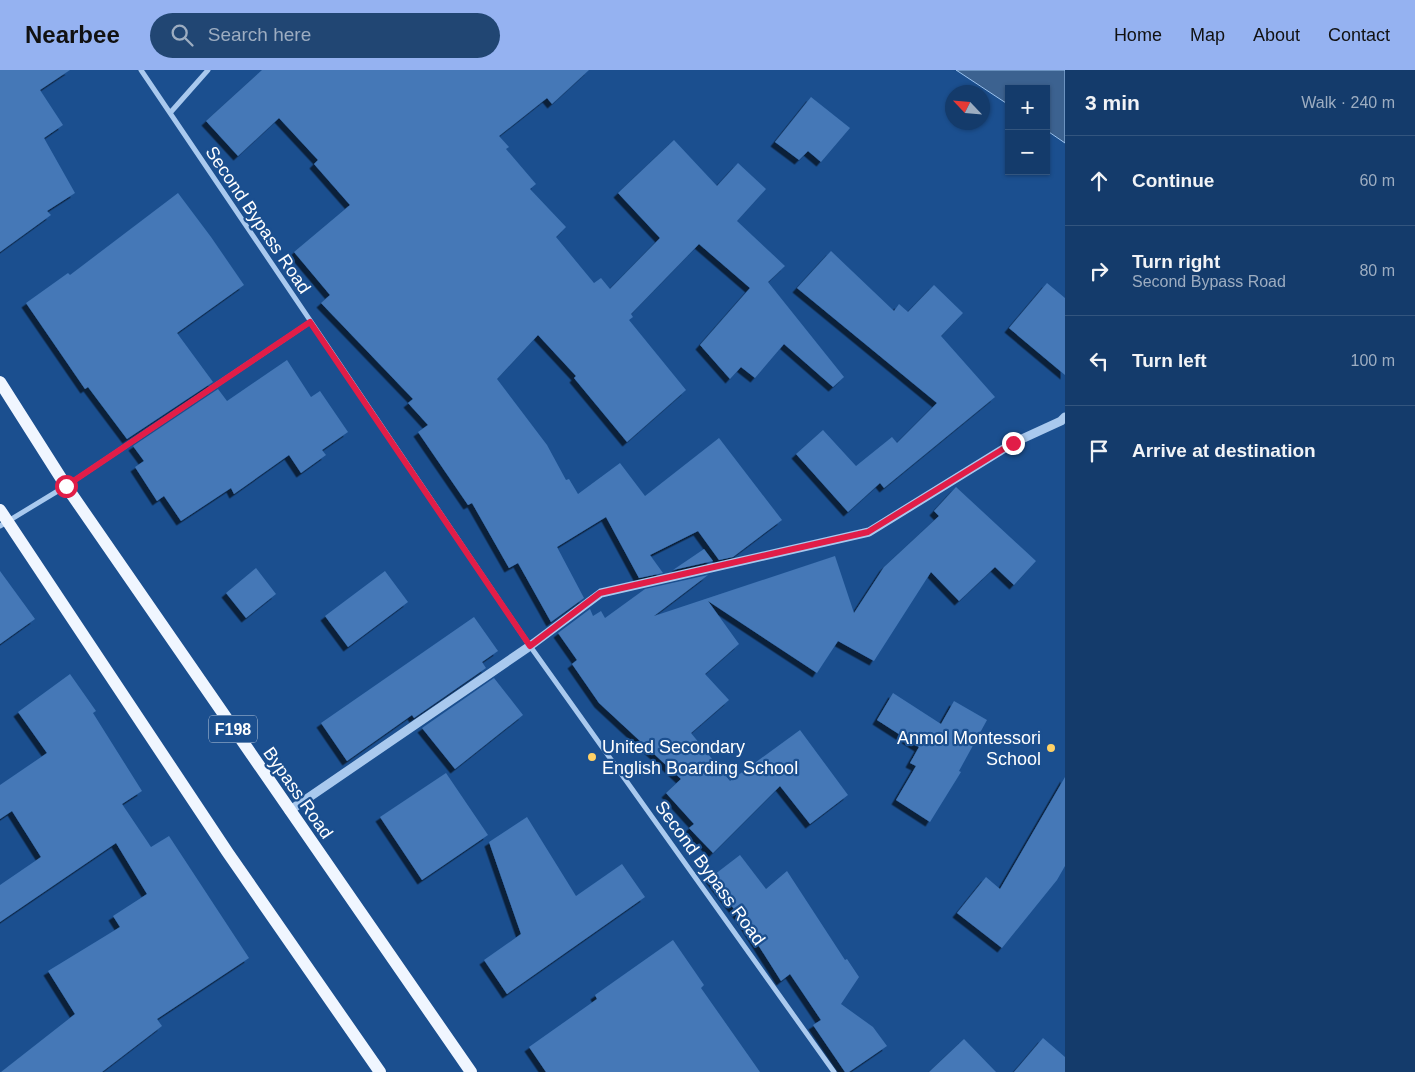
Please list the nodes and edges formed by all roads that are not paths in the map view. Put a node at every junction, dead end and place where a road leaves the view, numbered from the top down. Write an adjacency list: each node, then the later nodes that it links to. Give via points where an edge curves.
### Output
1 (141, 70): 3 (street, Second Bypass Road)
2 (208, 70): 3 (street)
3 (170, 113): 4 (street, Second Bypass Road)
4 (310, 322): 7 (street); 10 (street, Second Bypass Road)
5 (0, 382): 7 (main road, Bypass Road / F198)
6 (1065, 417): 10 (street, via 1013,443 868,532 600,593)
7 (66, 486): 9 (street); 11 (main road, Bypass Road / F198)
8 (0, 510): 9 (main road)
9 (4, 524): 12 (main road)
10 (530, 646): 11 (street); 14 (street, Second Bypass Road)
11 (289, 811): 13 (main road, Bypass Road / F198)
12 (380, 1072)
13 (471, 1072)
14 (834, 1072)

